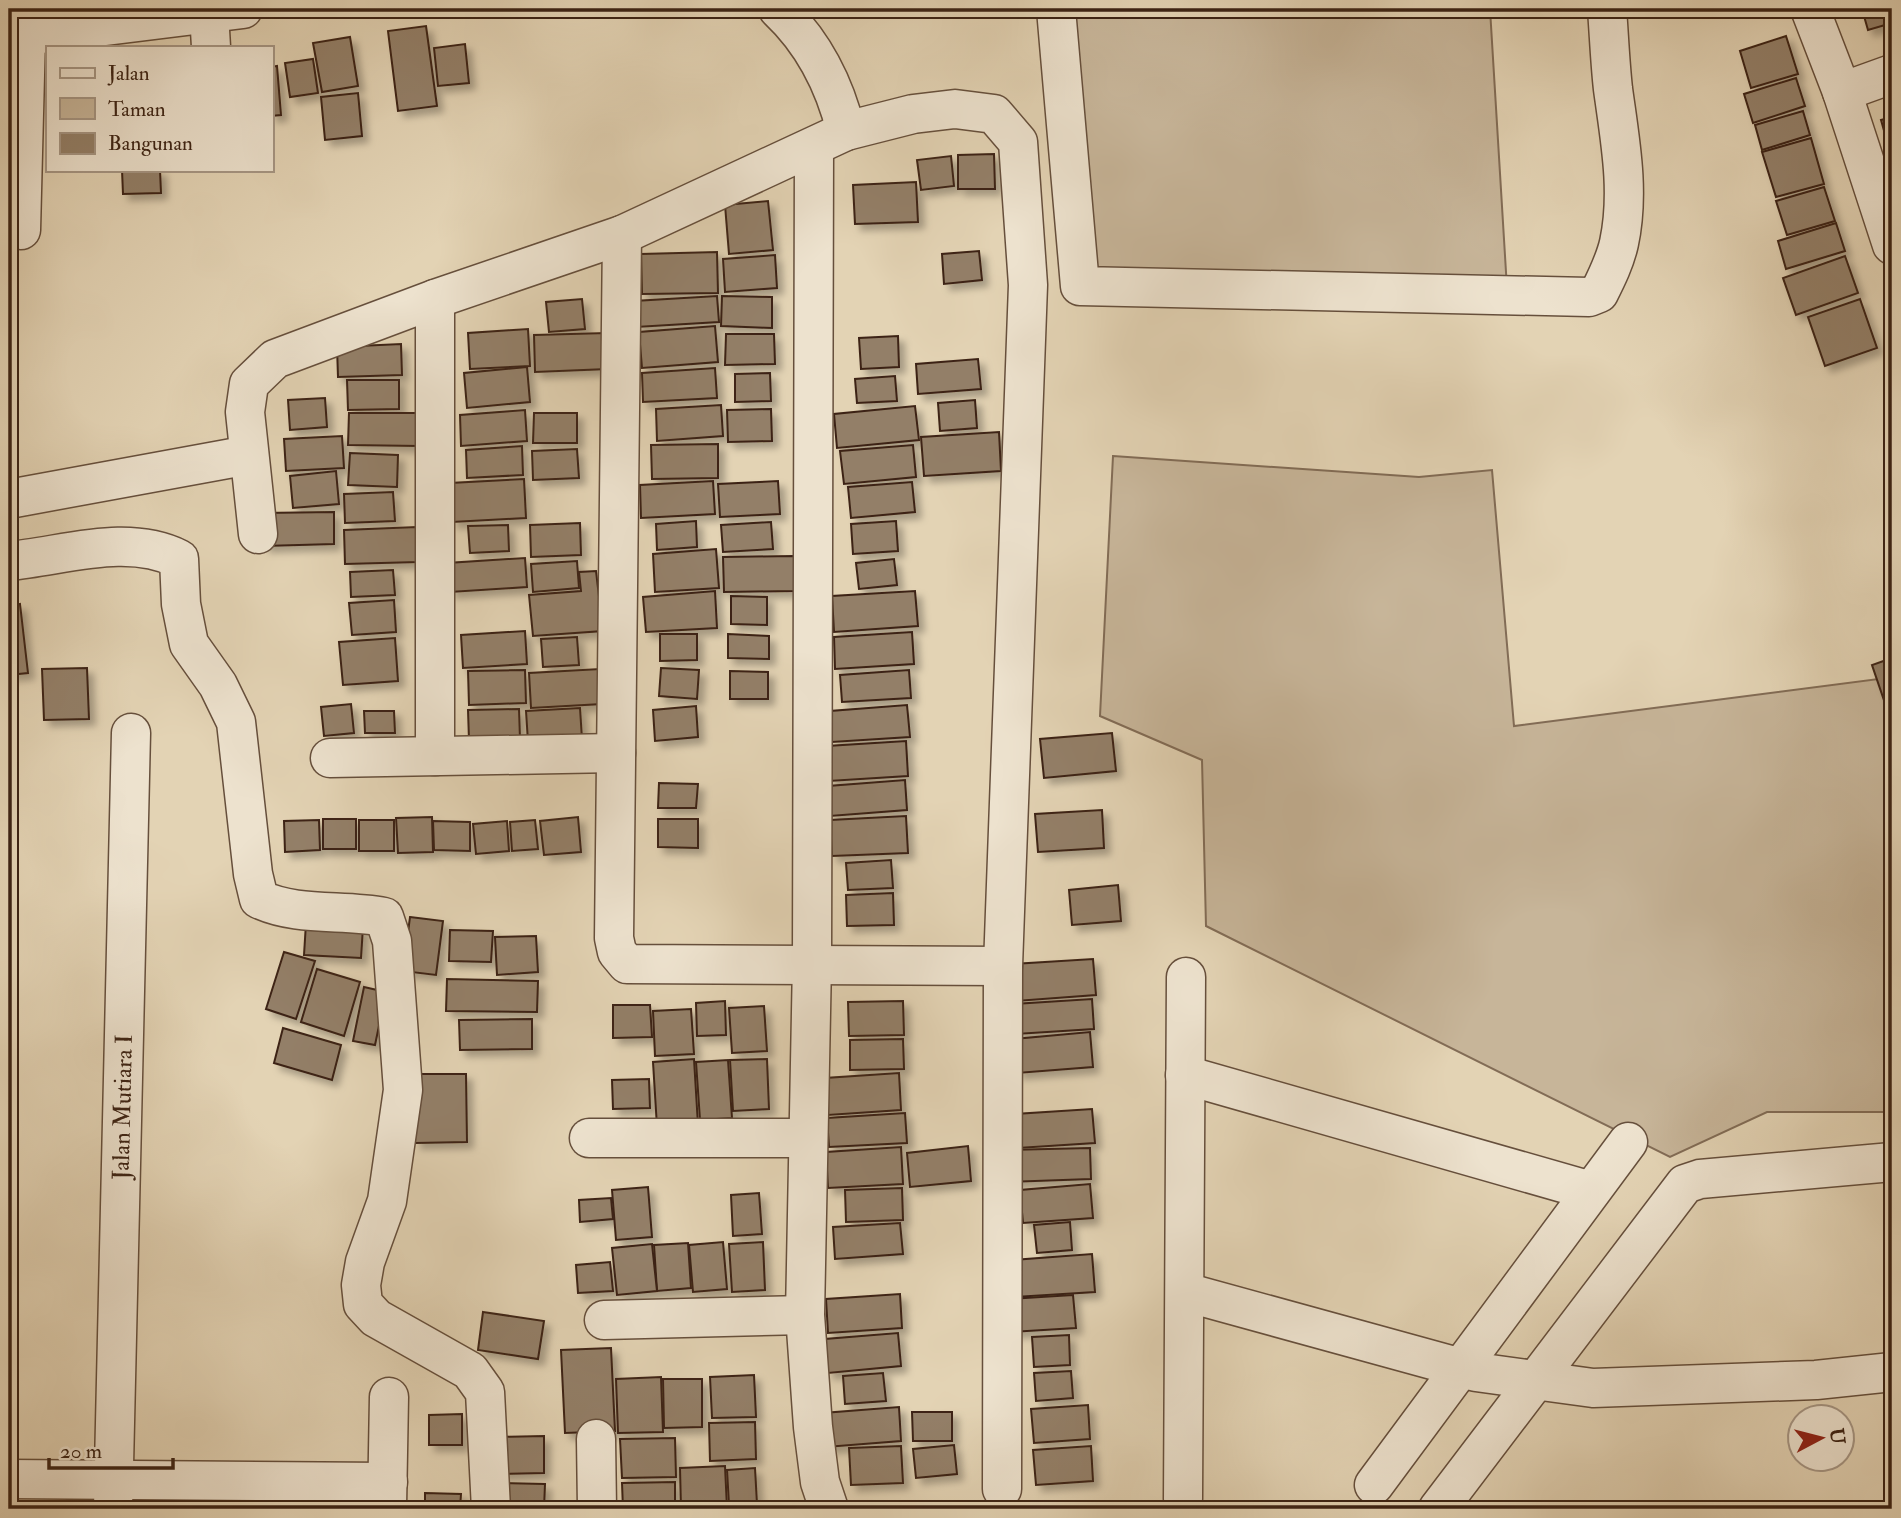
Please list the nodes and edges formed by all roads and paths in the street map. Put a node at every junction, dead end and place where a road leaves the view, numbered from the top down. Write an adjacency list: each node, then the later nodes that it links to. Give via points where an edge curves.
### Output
1 (778, 9): 9 (street, via 811,46 839,101)
2 (1056, 9): 3 (street, via 1080,286 1589,297 1599,293 1610,270 1621,220 1624,162)
3 (1607, 9)
4 (1810, 9): 8 (street)
5 (221, 23): 6 (street)
6 (18, 37): 10 (street)
7 (1892, 74): 8 (street)
8 (1842, 92): 12 (street)
9 (830, 140): 11 (street); 22 (street); 23 (street, via 913,114 955,109 995,114 1018,142 1028,285)
10 (21, 230)
11 (622, 235): 13 (street); 19 (street)
12 (1892, 245)
13 (435, 299): 14 (street, via 275,359 249,384 245,412); 20 (street)
14 (249, 455): 15 (street); 16 (street)
15 (9, 499)
16 (258, 534)
17 (9, 561): 45 (street, via 123,546 157,548 179,559 189,644 218,685 236,722 259,899 278,908 384,917 392,941 403,1090 387,1201 365,1262 363,1304 386,1324 470,1371 485,1392)
18 (131, 733): 42 (street, Jalan Mutiara I)
19 (616, 753): 20 (street); 22 (street, via 614,938 617,952 627,964)
20 (435, 757): 21 (street)
21 (330, 758)
22 (812, 962): 23 (street); 27 (street)
23 (1003, 966): 41 (street)
24 (1186, 977): 25 (street)
25 (1185, 1075): 30 (street); 31 (street)
26 (589, 1138): 27 (street)
27 (808, 1138): 32 (street)
28 (1628, 1142): 30 (street)
29 (1892, 1162): 36 (street, via 1685,1184)
30 (1591, 1191): 34 (street)
31 (1185, 1292): 34 (street); 44 (street)
32 (806, 1315): 33 (street); 47 (street, via 813,1427 820,1482)
33 (604, 1320)
34 (1468, 1370): 36 (street); 40 (street)
35 (1892, 1372): 36 (street, via 1816,1380 1593,1388)
36 (1527, 1380): 48 (street)
37 (389, 1397): 43 (street)
38 (596, 1439): 46 (street)
39 (9, 1479): 42 (street)
40 (1374, 1485)
41 (1002, 1489)
42 (113, 1495): 43 (street)
43 (387, 1496)
44 (1183, 1499)
45 (491, 1509)
46 (597, 1509)
47 (829, 1509)
48 (1438, 1509)

